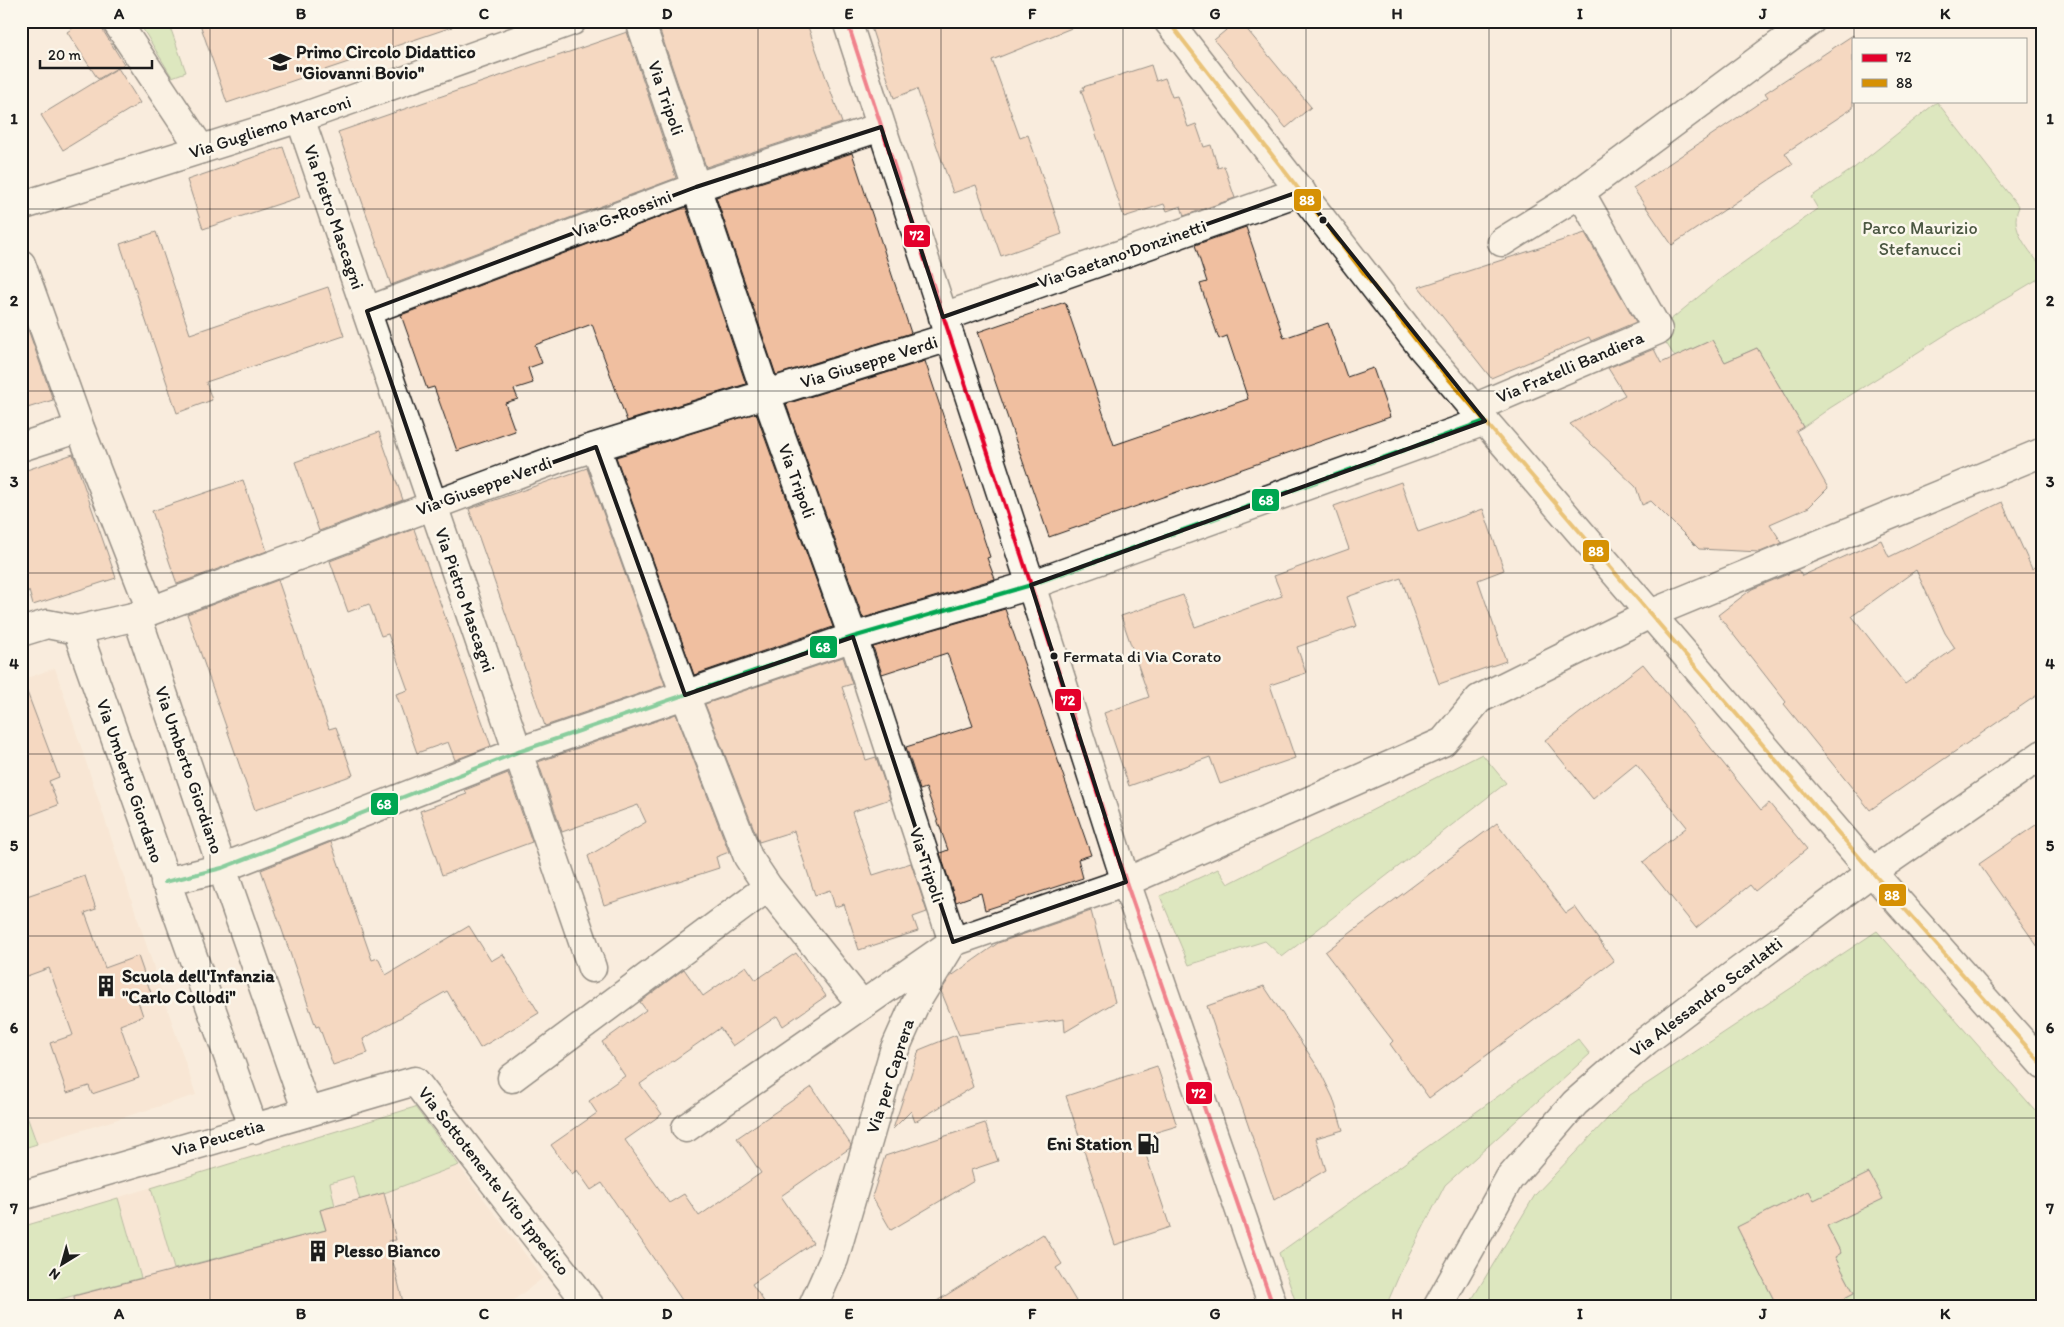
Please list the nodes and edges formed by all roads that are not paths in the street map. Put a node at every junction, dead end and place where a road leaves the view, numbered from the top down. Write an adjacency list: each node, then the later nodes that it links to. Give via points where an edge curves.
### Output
1 (116, 21): 9 (street)
2 (572, 21): 7 (street, Via Gugliemo Marconi)
3 (640, 21): 10 (street, Via Tripoli)
4 (847, 21): 8 (street)
5 (1168, 21): 11 (street)
6 (1804, 23): 12 (street)
7 (300, 118): 9 (street, Via Gugliemo Marconi); 16 (street, Via Pietro Mascagni)
8 (881, 127): 10 (street, Via G. Rossini); 17 (street)
9 (201, 149): 13 (street, Via Gugliemo Marconi)
10 (696, 187): 16 (street, Via G. Rossini); 18 (street, Via Tripoli)
11 (1300, 191): 17 (street, Via Gaetano Donzinetti); 19 (street, via 1422,348)
12 (1580, 192): 14 (street); 19 (street, Via Fratelli Bandiera, via 1658,330)
13 (21, 206)
14 (1502, 242)
15 (21, 264): 20 (street)
16 (367, 311): 24 (street, Via Pietro Mascagni)
17 (946, 327): 18 (street, Via Giuseppe Verdi); 25 (street)
18 (766, 394): 22 (street, Via Giuseppe Verdi); 30 (street, Via Tripoli)
19 (1480, 414): 25 (street); 27 (street)
20 (80, 428): 21 (street); 26 (street)
21 (21, 447)
22 (596, 447): 24 (street, Via Giuseppe Verdi); 31 (street)
23 (2043, 452): 27 (street)
24 (432, 505): 26 (street, Via Giuseppe Verdi); 32 (street, Via Pietro Mascagni)
25 (1031, 585): 30 (street); 37 (street)
26 (144, 613): 28 (street, Via Giuseppe Verdi); 34 (street, Via Umberto Giordiano)
27 (1650, 614): 35 (street); 37 (street, via 1479,699 1444,742)
28 (77, 630): 29 (street, Via Giuseppe Verdi, via 47,624); 36 (street, Via Umberto Giordano)
29 (21, 632)
30 (852, 637): 31 (street); 39 (street, Via Tripoli)
31 (685, 695): 32 (street); 38 (street, via 748,857)
32 (518, 752): 34 (street); 40 (street, Via Pietro Mascagni)
33 (2043, 754): 35 (street, Via Alessandro Scarlatti)
34 (222, 868): 36 (street, Via Umberto Giordiano); 45 (street)
35 (1872, 872): 42 (street); 52 (street, Via Alessandro Scarlatti, via 1646,1041 1575,1103 1509,1179)
36 (165, 882): 47 (street, Via Umberto Giordano)
37 (1126, 882): 39 (street); 51 (street)
38 (768, 887): 41 (street); 43 (street)
39 (953, 942): 41 (street); 50 (street, Via per Caprera, via 914,1004 894,1051 834,1259)
40 (592, 968)
41 (862, 1005): 46 (street)
42 (2043, 1065)
43 (512, 1078)
44 (416, 1081): 45 (street, Via Peucetia); 49 (street, Via Sottotenente Vito Ippedico)
45 (307, 1112): 47 (street, Via Peucetia)
46 (686, 1128)
47 (254, 1129): 48 (street, Via Peucetia)
48 (21, 1196)
49 (590, 1306)
50 (813, 1306)
51 (1273, 1306)
52 (1438, 1306)

